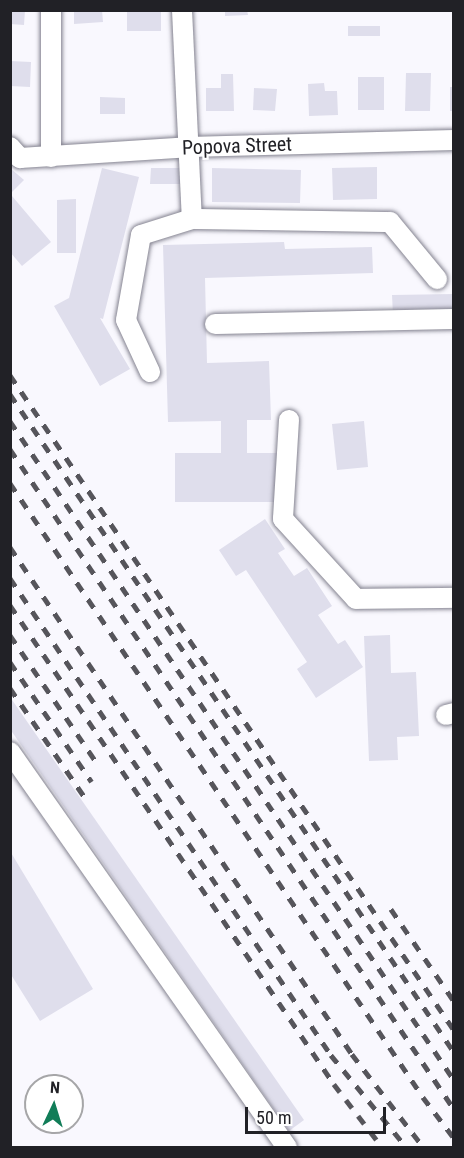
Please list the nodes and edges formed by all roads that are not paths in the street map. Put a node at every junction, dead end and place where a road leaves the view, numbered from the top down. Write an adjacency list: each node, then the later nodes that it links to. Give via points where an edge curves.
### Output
1 (51, 10): 6 (street)
2 (182, 10): 4 (street)
3 (453, 140): 4 (street, Popova Street)
4 (188, 147): 6 (street, Popova Street); 7 (street)
5 (15, 153): 6 (street, Popova Street)
6 (51, 157)
7 (192, 219): 8 (street, via 390,222); 11 (street, via 141,235 126,320)
8 (437, 279)
9 (453, 319): 10 (street)
10 (215, 324)
11 (150, 372)
12 (289, 420): 13 (street, via 283,519 356,599)
13 (453, 598)
14 (10, 752): 15 (street)
15 (287, 1148)

